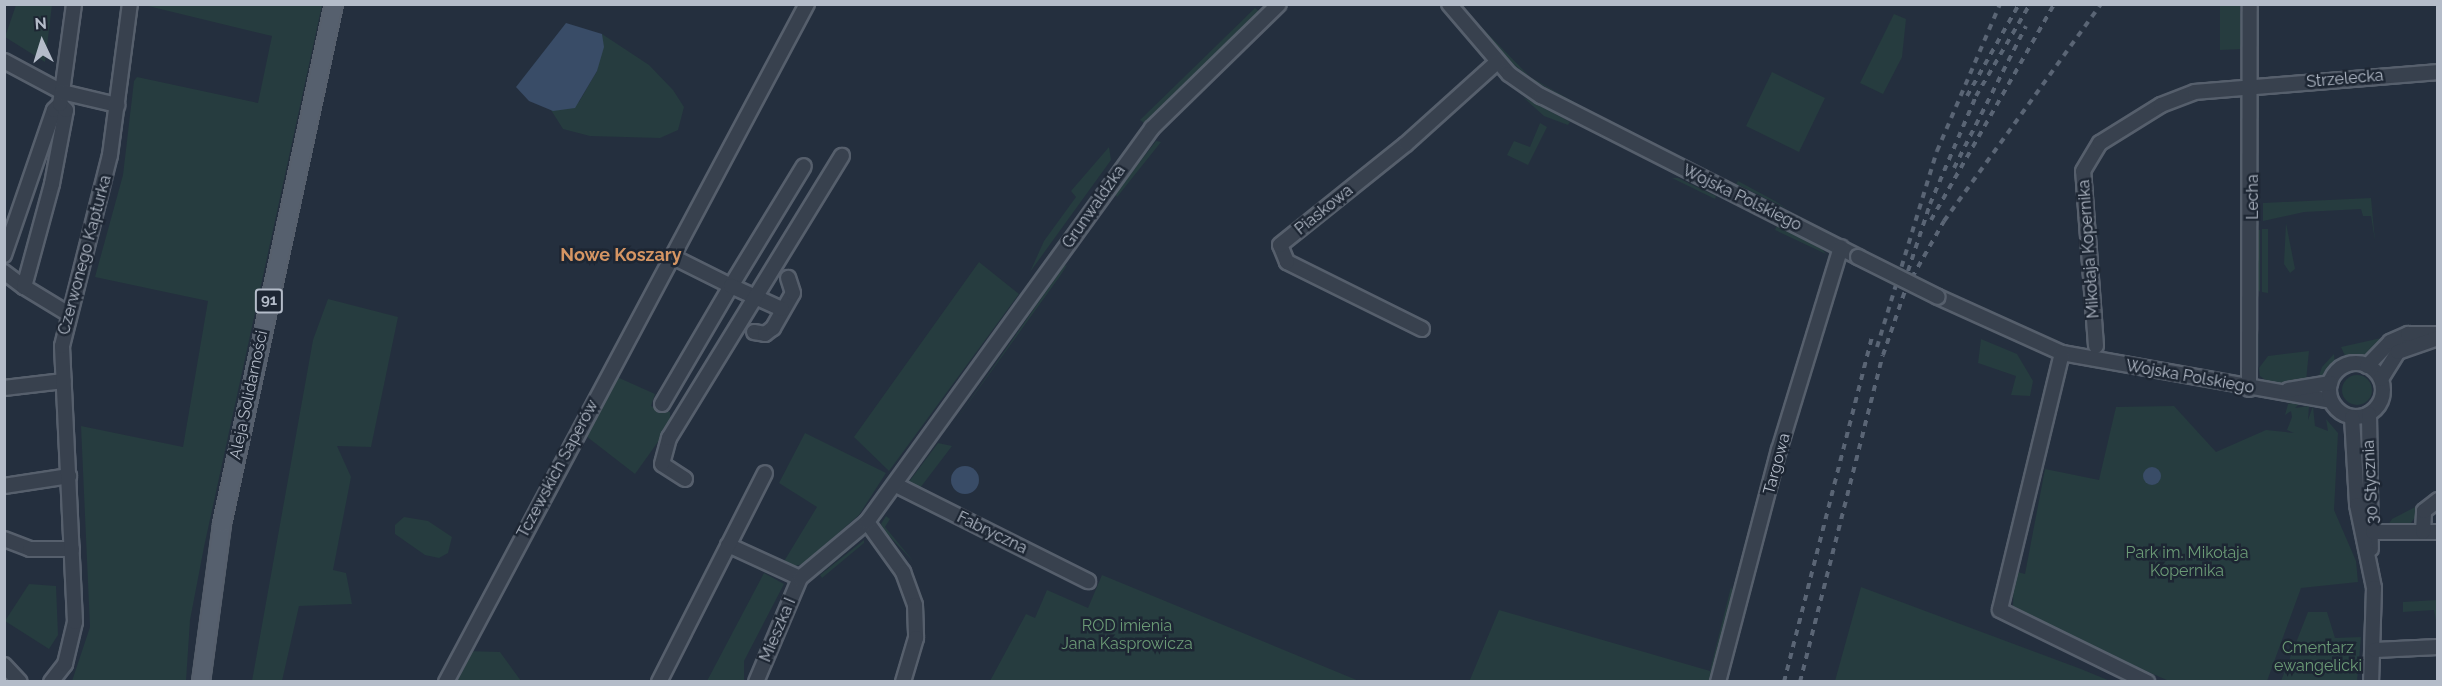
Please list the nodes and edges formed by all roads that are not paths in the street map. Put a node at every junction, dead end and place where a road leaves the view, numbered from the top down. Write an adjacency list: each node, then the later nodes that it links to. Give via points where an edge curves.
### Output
1 (74, 4): 12 (street)
2 (130, 4): 13 (street, Czerwonego Kapturka)
3 (334, 4): 63 (main road, Aleja Solidarności / 91, via 222,524)
4 (807, 4): 18 (street, Tczewskich Saperów)
5 (1279, 4): 45 (street, Grunwaldzka, via 1152,128)
6 (1449, 4): 9 (street, Wojska Polskiego)
7 (2250, 4): 11 (street, Lecha)
8 (4, 62): 12 (street)
9 (1497, 62): 16 (street, Wojska Polskiego, via 1550,100); 26 (street, Piaskowa, via 1406,144 1280,244 1287,262)
10 (2438, 72): 11 (street, Strzelecka)
11 (2252, 87): 29 (street, Mikołaja Kopernika, via 2185,94 2089,154 2083,171); 36 (street, Lecha)
12 (61, 98): 13 (street); 17 (street); 22 (street, via 66,110 52,184)
13 (117, 105): 25 (street, Czerwonego Kapturka, via 105,183)
14 (842, 156): 23 (street)
15 (804, 166): 21 (street)
16 (1841, 247): 30 (street, Wojska Polskiego, bridge, via 1938,297); 68 (street, Targowa, via 1779,450)
17 (4, 255)
18 (673, 257): 21 (street); 64 (street, Tczewskich Saperów)
19 (4, 272): 22 (street)
20 (788, 279): 24 (street, via 794,293)
21 (731, 286): 23 (street); 39 (street)
22 (24, 287): 25 (street)
23 (758, 298): 24 (street); 44 (street, via 669,438 662,464)
24 (782, 309): 27 (street, via 773,328 765,334)
25 (67, 313): 33 (street, Czerwonego Kapturka)
26 (1422, 329)
27 (754, 332)
28 (2438, 336): 31 (street, via 2408,334 2390,342); 32 (street, via 2398,352)
29 (2096, 346)
30 (2062, 353): 36 (street, Wojska Polskiego); 69 (street, via 2000,610)
31 (2367, 366): 32 (street); 34 (street, via 2346,365)
32 (2381, 379): 40 (street, via 2383,395)
33 (64, 381): 35 (street); 43 (street, Czerwonego Kapturka)
34 (2330, 383): 37 (street, Wojska Polskiego); 38 (street)
35 (4, 388)
36 (2249, 389): 37 (street, Wojska Polskiego)
37 (2283, 391): 38 (street, Wojska Polskiego)
38 (2331, 401): 41 (street)
39 (662, 404)
40 (2369, 414): 41 (street); 49 (street, 30 Stycznia)
41 (2352, 417): 55 (street, 30 Stycznia, via 2357,505)
42 (765, 473): 53 (street)
43 (69, 476): 46 (street); 54 (street, Czerwonego Kapturka)
44 (685, 478)
45 (896, 485): 48 (street, Grunwaldzka); 57 (street, Fabryczna)
46 (4, 486)
47 (2438, 500): 50 (street, via 2424,511)
48 (867, 522): 56 (street); 67 (street, via 903,572 915,605 916,638)
49 (2373, 532): 50 (street); 55 (street, 30 Stycznia)
50 (2423, 532): 51 (street)
51 (2438, 532)
52 (4, 539): 54 (street, via 30,549)
53 (728, 545): 56 (street); 65 (street)
54 (72, 549): 62 (street, Czerwonego Kapturka, via 74,630 65,664)
55 (2371, 551): 59 (street, 30 Stycznia)
56 (800, 578): 66 (street, Mieszka I)
57 (1088, 581)
58 (2438, 647): 59 (street)
59 (2375, 650): 70 (street, 30 Stycznia)
60 (4, 665): 61 (street)
61 (20, 681)
62 (51, 681)
63 (201, 681)
64 (446, 681)
65 (658, 681)
66 (756, 681)
67 (903, 681)
68 (1718, 681)
69 (2147, 681)
70 (2371, 681)

